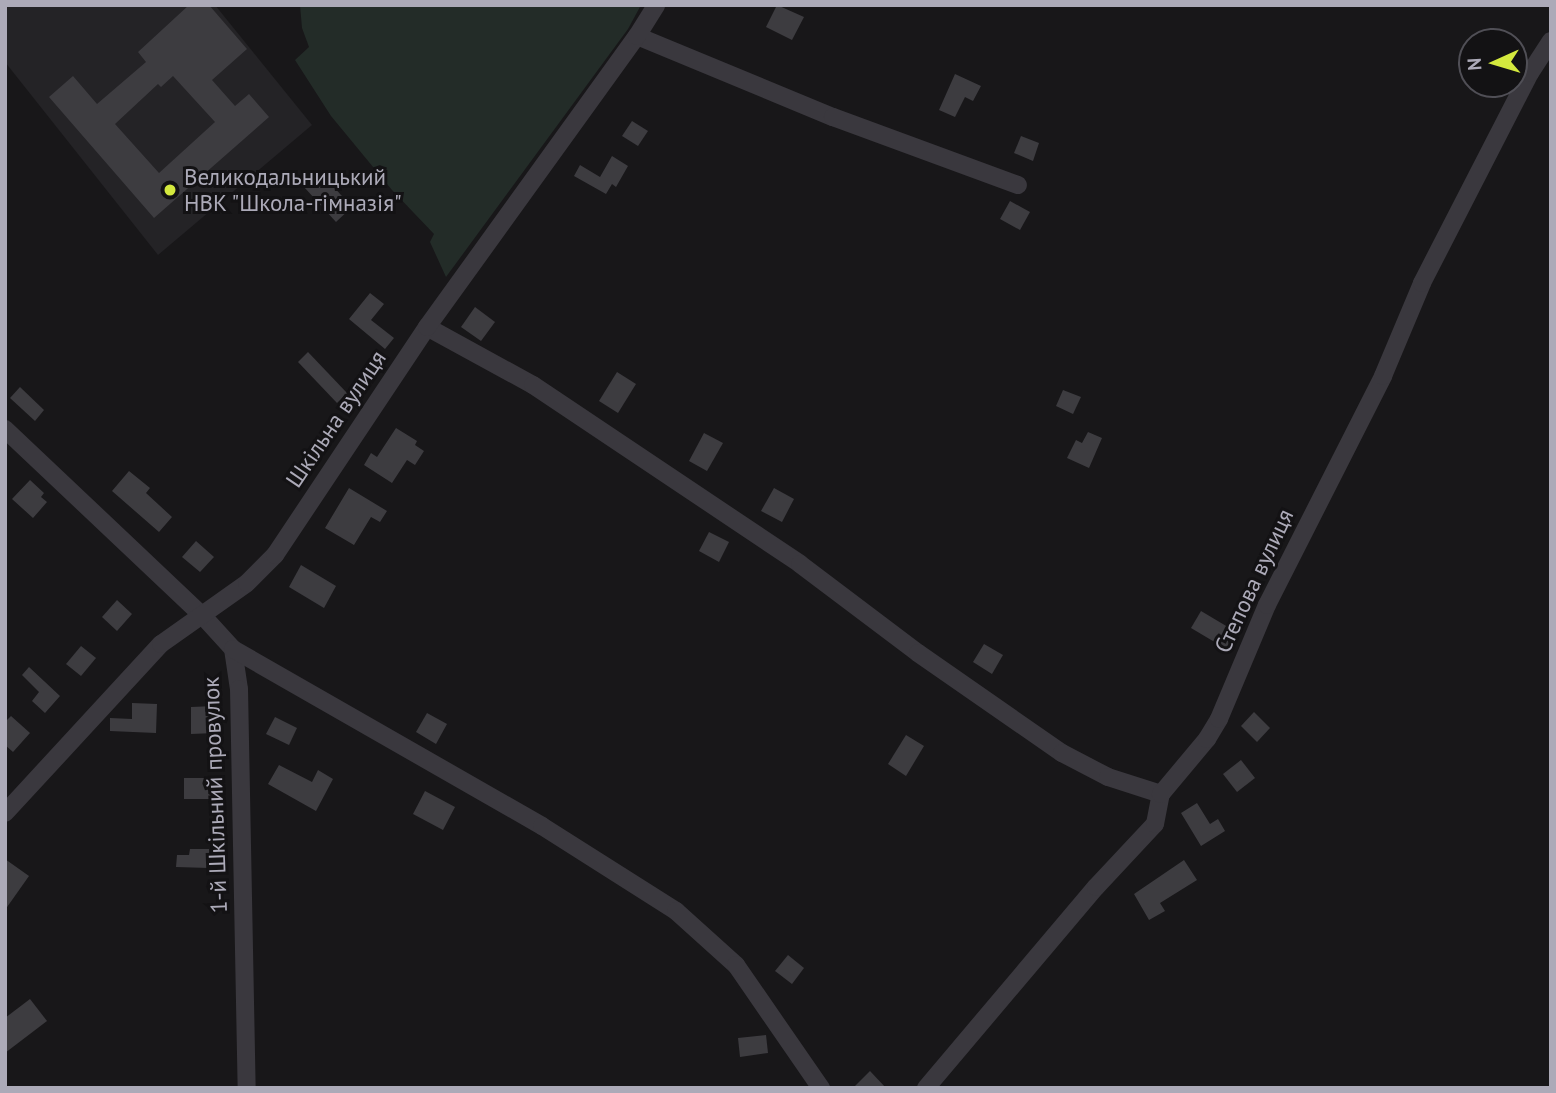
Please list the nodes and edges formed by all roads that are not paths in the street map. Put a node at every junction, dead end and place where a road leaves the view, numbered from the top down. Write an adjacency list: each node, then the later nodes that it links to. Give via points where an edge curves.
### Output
1 (656, 5): 2 (street, Шкільна вулиця)
2 (637, 37): 4 (street, via 833,117); 5 (street, Шкільна вулиця)
3 (1551, 41): 9 (street, Степова вулиця, via 1422,283 1383,376 1267,604 1219,719)
4 (1018, 184)
5 (427, 327): 7 (street, Шкільна вулиця, via 275,555 247,583); 9 (street, via 533,385 800,564 1062,753 1108,777)
6 (5, 429): 7 (street, 1-й Шкільний провулок)
7 (202, 615): 8 (street, 1-й Шкільний провулок); 10 (street, Шкільна вулиця, via 161,644)
8 (233, 649): 11 (street, 1-й Шкільний провулок, via 239,689); 12 (street, via 542,826 676,911 736,965)
9 (1161, 794): 13 (street, Степова вулиця, via 1155,824)
10 (5, 813)
11 (247, 1088)
12 (821, 1088)
13 (926, 1088)

